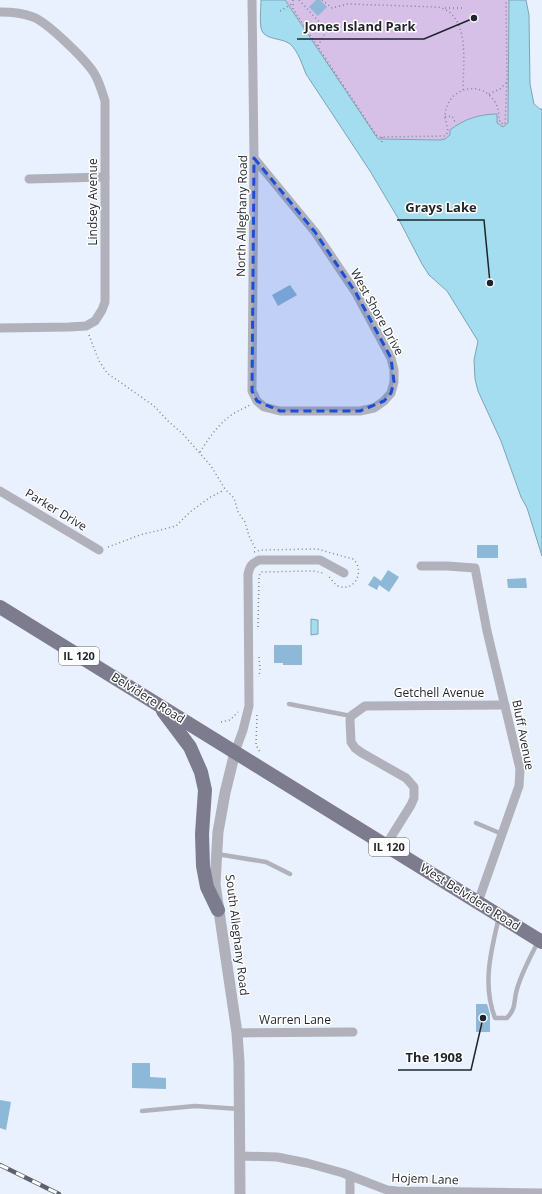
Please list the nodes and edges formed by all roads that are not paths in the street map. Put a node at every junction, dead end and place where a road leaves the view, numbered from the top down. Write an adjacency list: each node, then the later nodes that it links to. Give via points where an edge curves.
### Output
1 (252, 0): 3 (street, North Alleghany Road)
2 (0, 12): 4 (street, Lindsey Avenue, via 20,13 42,21 87,64 99,81 105,101)
3 (254, 158): 7 (street, North Alleghany Road, via 252,391 264,407); 7 (street, West Shore Drive, via 315,232 356,293 391,358 394,370 391,394 374,408 360,411)
4 (105, 177): 5 (street); 6 (street, Lindsey Avenue, via 105,302 95,321 86,326 69,328)
5 (29, 179)
6 (0, 328)
7 (284, 411)
8 (0, 491): 9 (street, Parker Drive)
9 (99, 550)
10 (421, 566): 15 (street, Bluff Avenue, via 475,568)
11 (344, 573): 17 (street, South Alleghany Road, via 320,560 259,560 252,563 248,574 249,706)
12 (0, 607): 13 (main road, Belvidere Road / IL 120)
13 (158, 704): 17 (main road, Belvidere Road / IL 120); 24 (main road, via 190,746 201,772 205,790 203,866 207,887)
14 (289, 704): 16 (lane)
15 (504, 705): 16 (street, Getchell Avenue, via 365,706); 19 (street, Bluff Avenue, via 520,769 519,786)
16 (351, 716): 20 (street, via 351,742 355,748 406,778 414,787 411,805)
17 (235, 752): 20 (main road, West Belvidere Road / IL 120); 21 (street, South Alleghany Road, via 218,832)
18 (476, 823): 19 (lane)
19 (502, 834): 23 (street, Bluff Avenue)
20 (386, 845): 23 (main road, West Belvidere Road / IL 120)
21 (217, 854): 22 (lane, via 266,862); 24 (street, South Alleghany Road, via 215,884)
22 (290, 874)
23 (478, 902): 25 (main road, West Belvidere Road / IL 120)
24 (218, 910): 28 (street, South Alleghany Road)
25 (500, 916): 26 (main road, West Belvidere Road / IL 120); 26 (lane, via 488,964 488,984 495,1018 507,1018 513,1011 517,990 527,963)
26 (540, 941)
27 (354, 1032): 28 (street, Warren Lane)
28 (237, 1033): 29 (street, South Alleghany Road)
29 (240, 1109): 30 (lane, via 195,1106); 31 (street, South Alleghany Road)
30 (142, 1111)
31 (241, 1156): 32 (street, Hojem Lane, via 277,1157 308,1163); 34 (street, South Alleghany Road)
32 (350, 1176): 33 (street, Hojem Lane, via 387,1190 397,1191); 35 (street)
33 (542, 1193)
34 (240, 1194)
35 (350, 1194)

